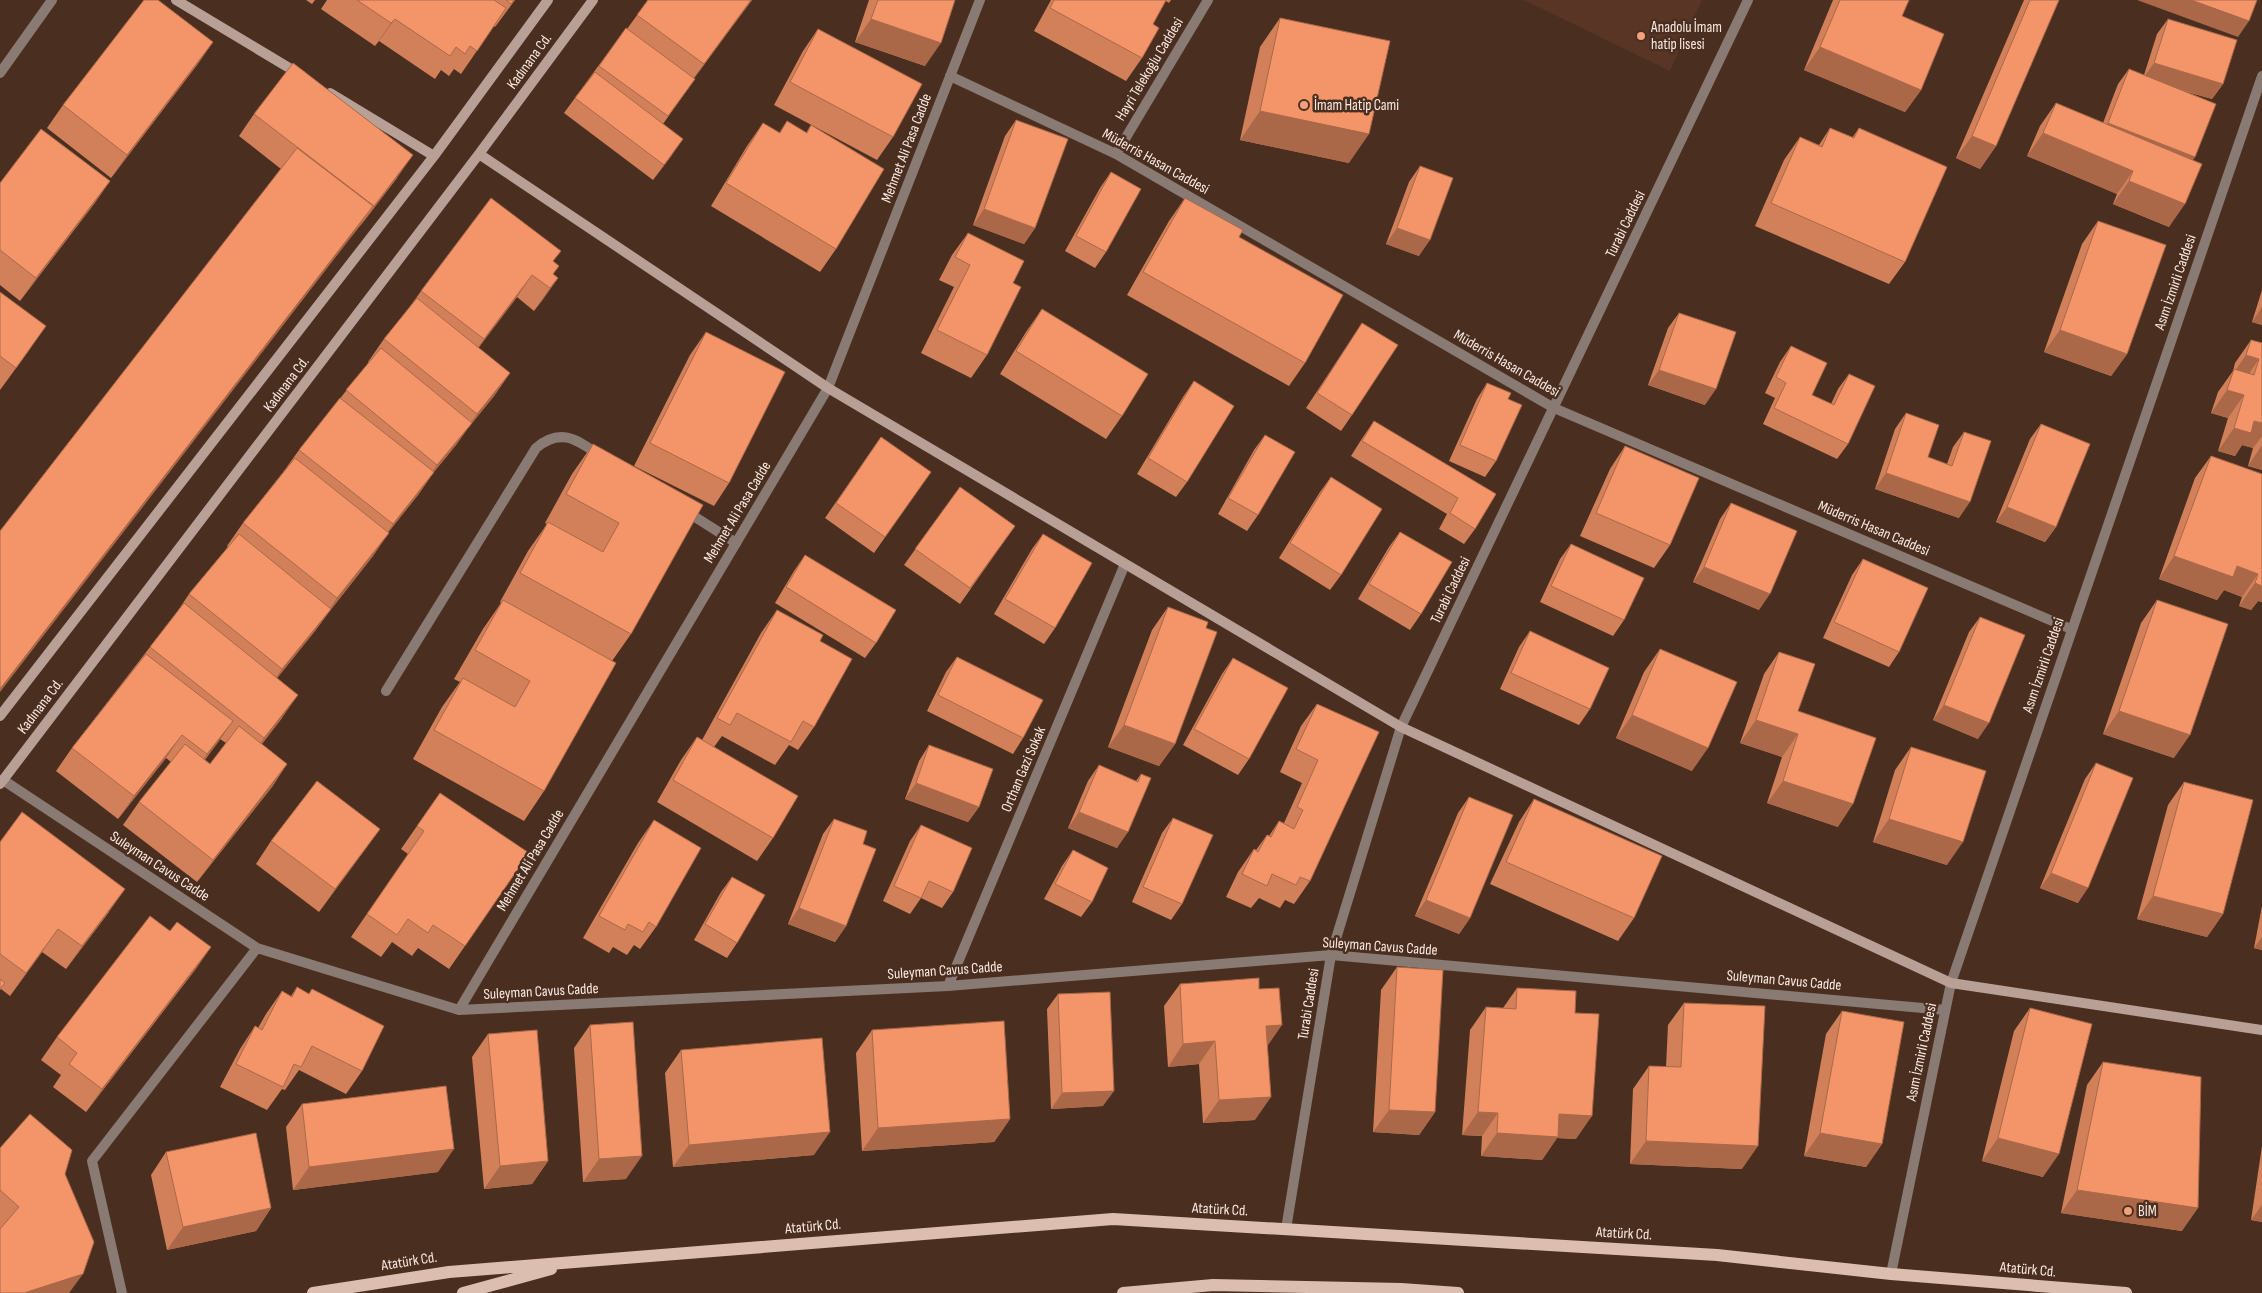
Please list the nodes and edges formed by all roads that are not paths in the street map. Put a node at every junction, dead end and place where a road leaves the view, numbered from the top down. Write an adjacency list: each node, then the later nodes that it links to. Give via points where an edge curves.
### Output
1 (52, 0): 8 (street)
2 (176, 0): 13 (street)
3 (548, 0): 13 (street, Kadınana Cd.)
4 (593, 0): 11 (street, Kadınana Cd.)
5 (980, 0): 9 (street, Mehmet Ali Pasa Cadde)
6 (1208, 0): 12 (street, Hayri Telekoğlu Caddesi)
7 (1748, 0): 15 (street, Turabi Caddesi)
8 (0, 73)
9 (950, 76): 12 (street, Müderris Hasan Caddesi); 14 (street, Mehmet Ali Pasa Cadde)
10 (2262, 76): 20 (street, Asım İzmirli Caddesi)
11 (479, 154): 14 (street); 24 (street, Kadınana Cd.)
12 (1116, 154): 15 (street, Müderris Hasan Caddesi)
13 (434, 156): 22 (street, Kadınana Cd.)
14 (828, 388): 18 (street, Mehmet Ali Pasa Cadde); 19 (street)
15 (1554, 408): 20 (street, Müderris Hasan Caddesi); 23 (street, Turabi Caddesi)
16 (613, 464): 21 (street, via 572,438 553,438 536,448)
17 (679, 506): 18 (street)
18 (736, 543): 29 (street, Mehmet Ali Pasa Cadde)
19 (1125, 564): 23 (street); 28 (street, Orthan Gazi Sokak)
20 (2071, 629): 27 (street, Asım İzmirli Caddesi)
21 (386, 691)
22 (0, 716)
23 (1401, 726): 26 (street, Turabi Caddesi); 27 (street)
24 (2, 782): 25 (street, Suleyman Cavus Cadde)
25 (257, 948): 29 (street, Suleyman Cavus Cadde); 36 (street, via 92,1161)
26 (1331, 956): 28 (street, Suleyman Cavus Cadde); 30 (street, Suleyman Cavus Cadde); 32 (street, Turabi Caddesi)
27 (1951, 983): 30 (street, Asım İzmirli Caddesi); 31 (street)
28 (948, 986): 29 (street, Suleyman Cavus Cadde)
29 (459, 1010)
30 (1945, 1010): 34 (street, Asım İzmirli Caddesi)
31 (2262, 1030)
32 (1286, 1229): 33 (main road, Atatürk Cd., via 1113,1219); 34 (main road, Atatürk Cd., via 1716,1255)
33 (580, 1261): 37 (main road, Atatürk Cd., via 449,1272); 38 (main road)
34 (1891, 1274): 41 (main road, Atatürk Cd.)
35 (1322, 1290): 39 (main road, via 1213,1285); 40 (main road, via 1401,1289)
36 (122, 1293)
37 (312, 1293)
38 (462, 1293)
39 (1122, 1293)
40 (1458, 1293)
41 (2126, 1293)

